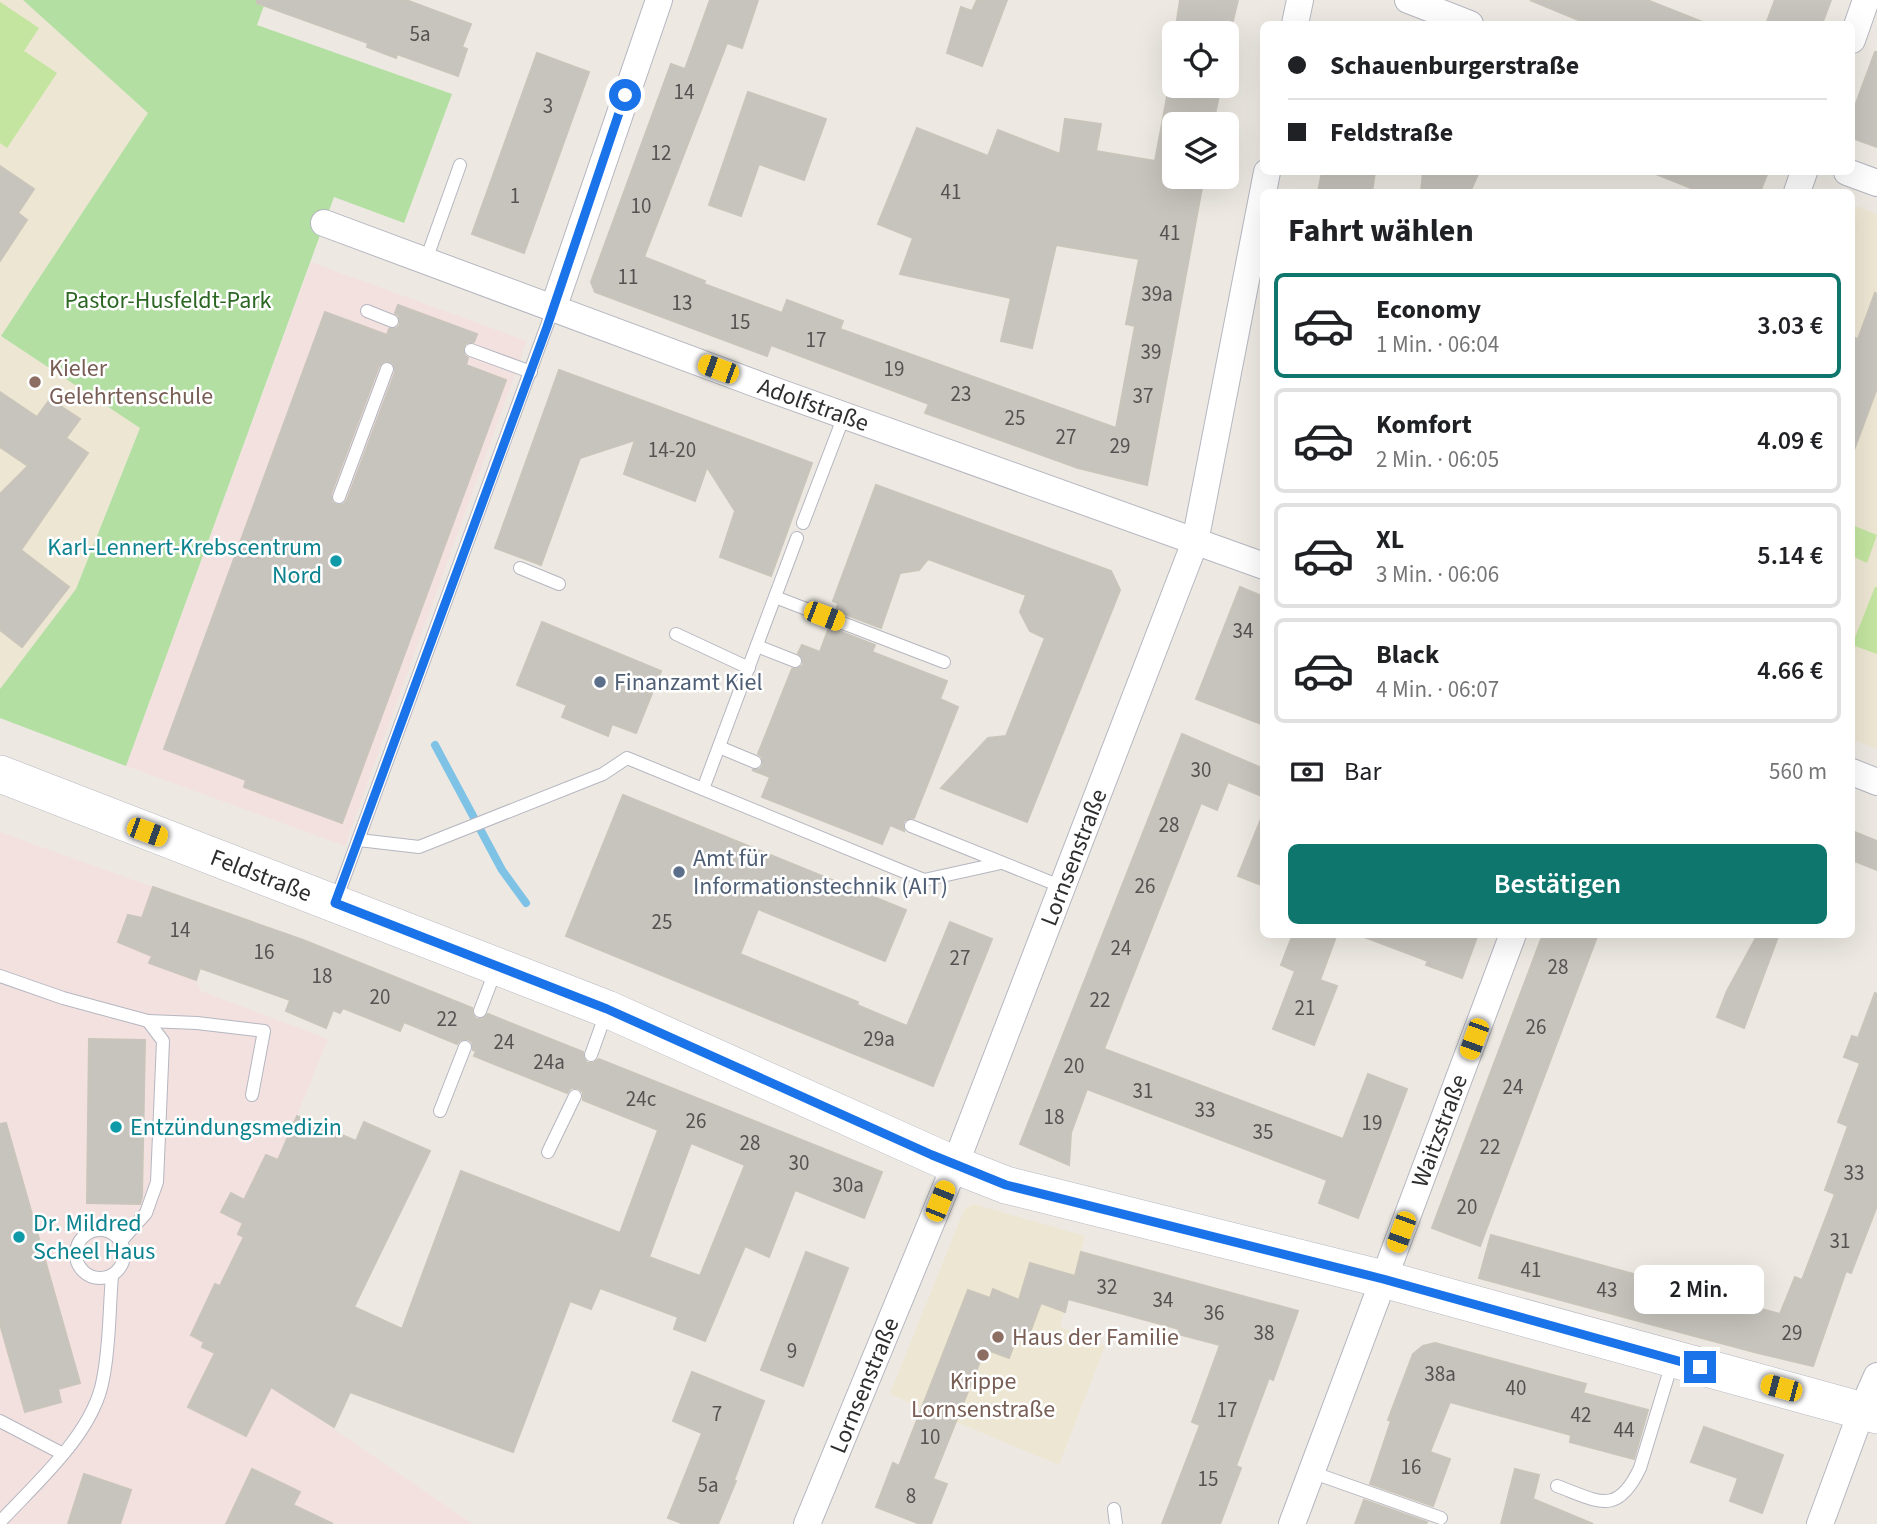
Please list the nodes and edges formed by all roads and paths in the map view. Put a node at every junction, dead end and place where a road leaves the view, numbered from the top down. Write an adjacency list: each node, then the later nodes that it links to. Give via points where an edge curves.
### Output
1 (659, 0): 14 (street)
2 (1300, 0): 5 (street)
3 (1408, 0): 6 (street)
4 (1869, 8): 7 (street)
5 (1296, 21)
6 (1462, 21)
7 (1855, 34)
8 (460, 165): 13 (lane)
9 (1855, 175): 10 (street)
10 (1877, 183)
11 (1260, 208): 24 (street, Lornsenstraße)
12 (324, 223): 13 (street, Adolfstraße)
13 (426, 260): 14 (street, Adolfstraße)
14 (553, 309): 19 (lane); 20 (street, Adolfstraße)
15 (367, 312): 16 (lane)
16 (392, 321)
17 (471, 350): 19 (lane)
18 (387, 369): 21 (lane)
19 (531, 372): 41 (lane)
20 (844, 416): 22 (lane); 24 (street, Adolfstraße)
21 (339, 497)
22 (803, 523)
23 (797, 538): 28 (lane)
24 (1195, 542): 25 (street, Adolfstraße); 43 (street, Lornsenstraße)
25 (1260, 565)
26 (520, 568): 27 (lane)
27 (559, 584)
28 (775, 597): 30 (lane); 32 (lane)
29 (677, 634): 33 (lane)
30 (757, 646): 31 (lane); 33 (lane)
31 (795, 661)
32 (944, 662)
33 (749, 668): 34 (lane)
34 (719, 747): 35 (lane); 39 (lane)
35 (755, 762)
36 (1855, 773): 38 (street)
37 (2, 781): 44 (street, Feldstraße)
38 (1877, 782)
39 (703, 789): 41 (lane, via 626,758 603,774 419,847); 42 (lane, via 924,880)
40 (911, 826): 42 (lane)
41 (359, 840): 44 (lane)
42 (1001, 863): 43 (lane)
43 (1060, 886): 57 (street, Lornsenstraße)
44 (335, 903): 46 (street, Feldstraße)
45 (1511, 938): 60 (street, Waitzstraße)
46 (497, 965): 48 (street, Feldstraße); 49 (lane)
47 (0, 976): 50 (lane)
48 (607, 1009): 52 (lane); 57 (street, Feldstraße)
49 (480, 1011)
50 (148, 1021): 53 (lane, via 264,1031); 58 (lane, via 163,1041 157,1182 146,1213)
51 (465, 1047): 55 (lane)
52 (591, 1055)
53 (252, 1095)
54 (575, 1096): 56 (lane)
55 (440, 1111)
56 (548, 1152)
57 (955, 1165): 60 (street, Feldstraße, via 1006,1185); 71 (street, Lornsenstraße)
58 (121, 1241): 59 (lane, via 125,1254); 59 (lane, via 109,1231 93,1230 80,1238 74,1253 79,1270 94,1279)
59 (112, 1276): 65 (lane, via 103,1380 92,1412)
60 (1383, 1279): 61 (street, Feldstraße); 66 (street, Waitzstraße)
61 (1674, 1360): 63 (street, Feldstraße); 67 (lane, via 1633,1485 1621,1497 1602,1503)
62 (1877, 1376): 63 (street)
63 (1869, 1412): 74 (street)
64 (0, 1421): 65 (lane)
65 (63, 1454): 70 (lane)
66 (1311, 1472): 69 (lane); 73 (street, Waitzstraße)
67 (1557, 1486)
68 (1114, 1509): 72 (lane)
69 (1441, 1518)
70 (0, 1522)
71 (807, 1524)
72 (1116, 1524)
73 (1292, 1524)
74 (1820, 1524)

